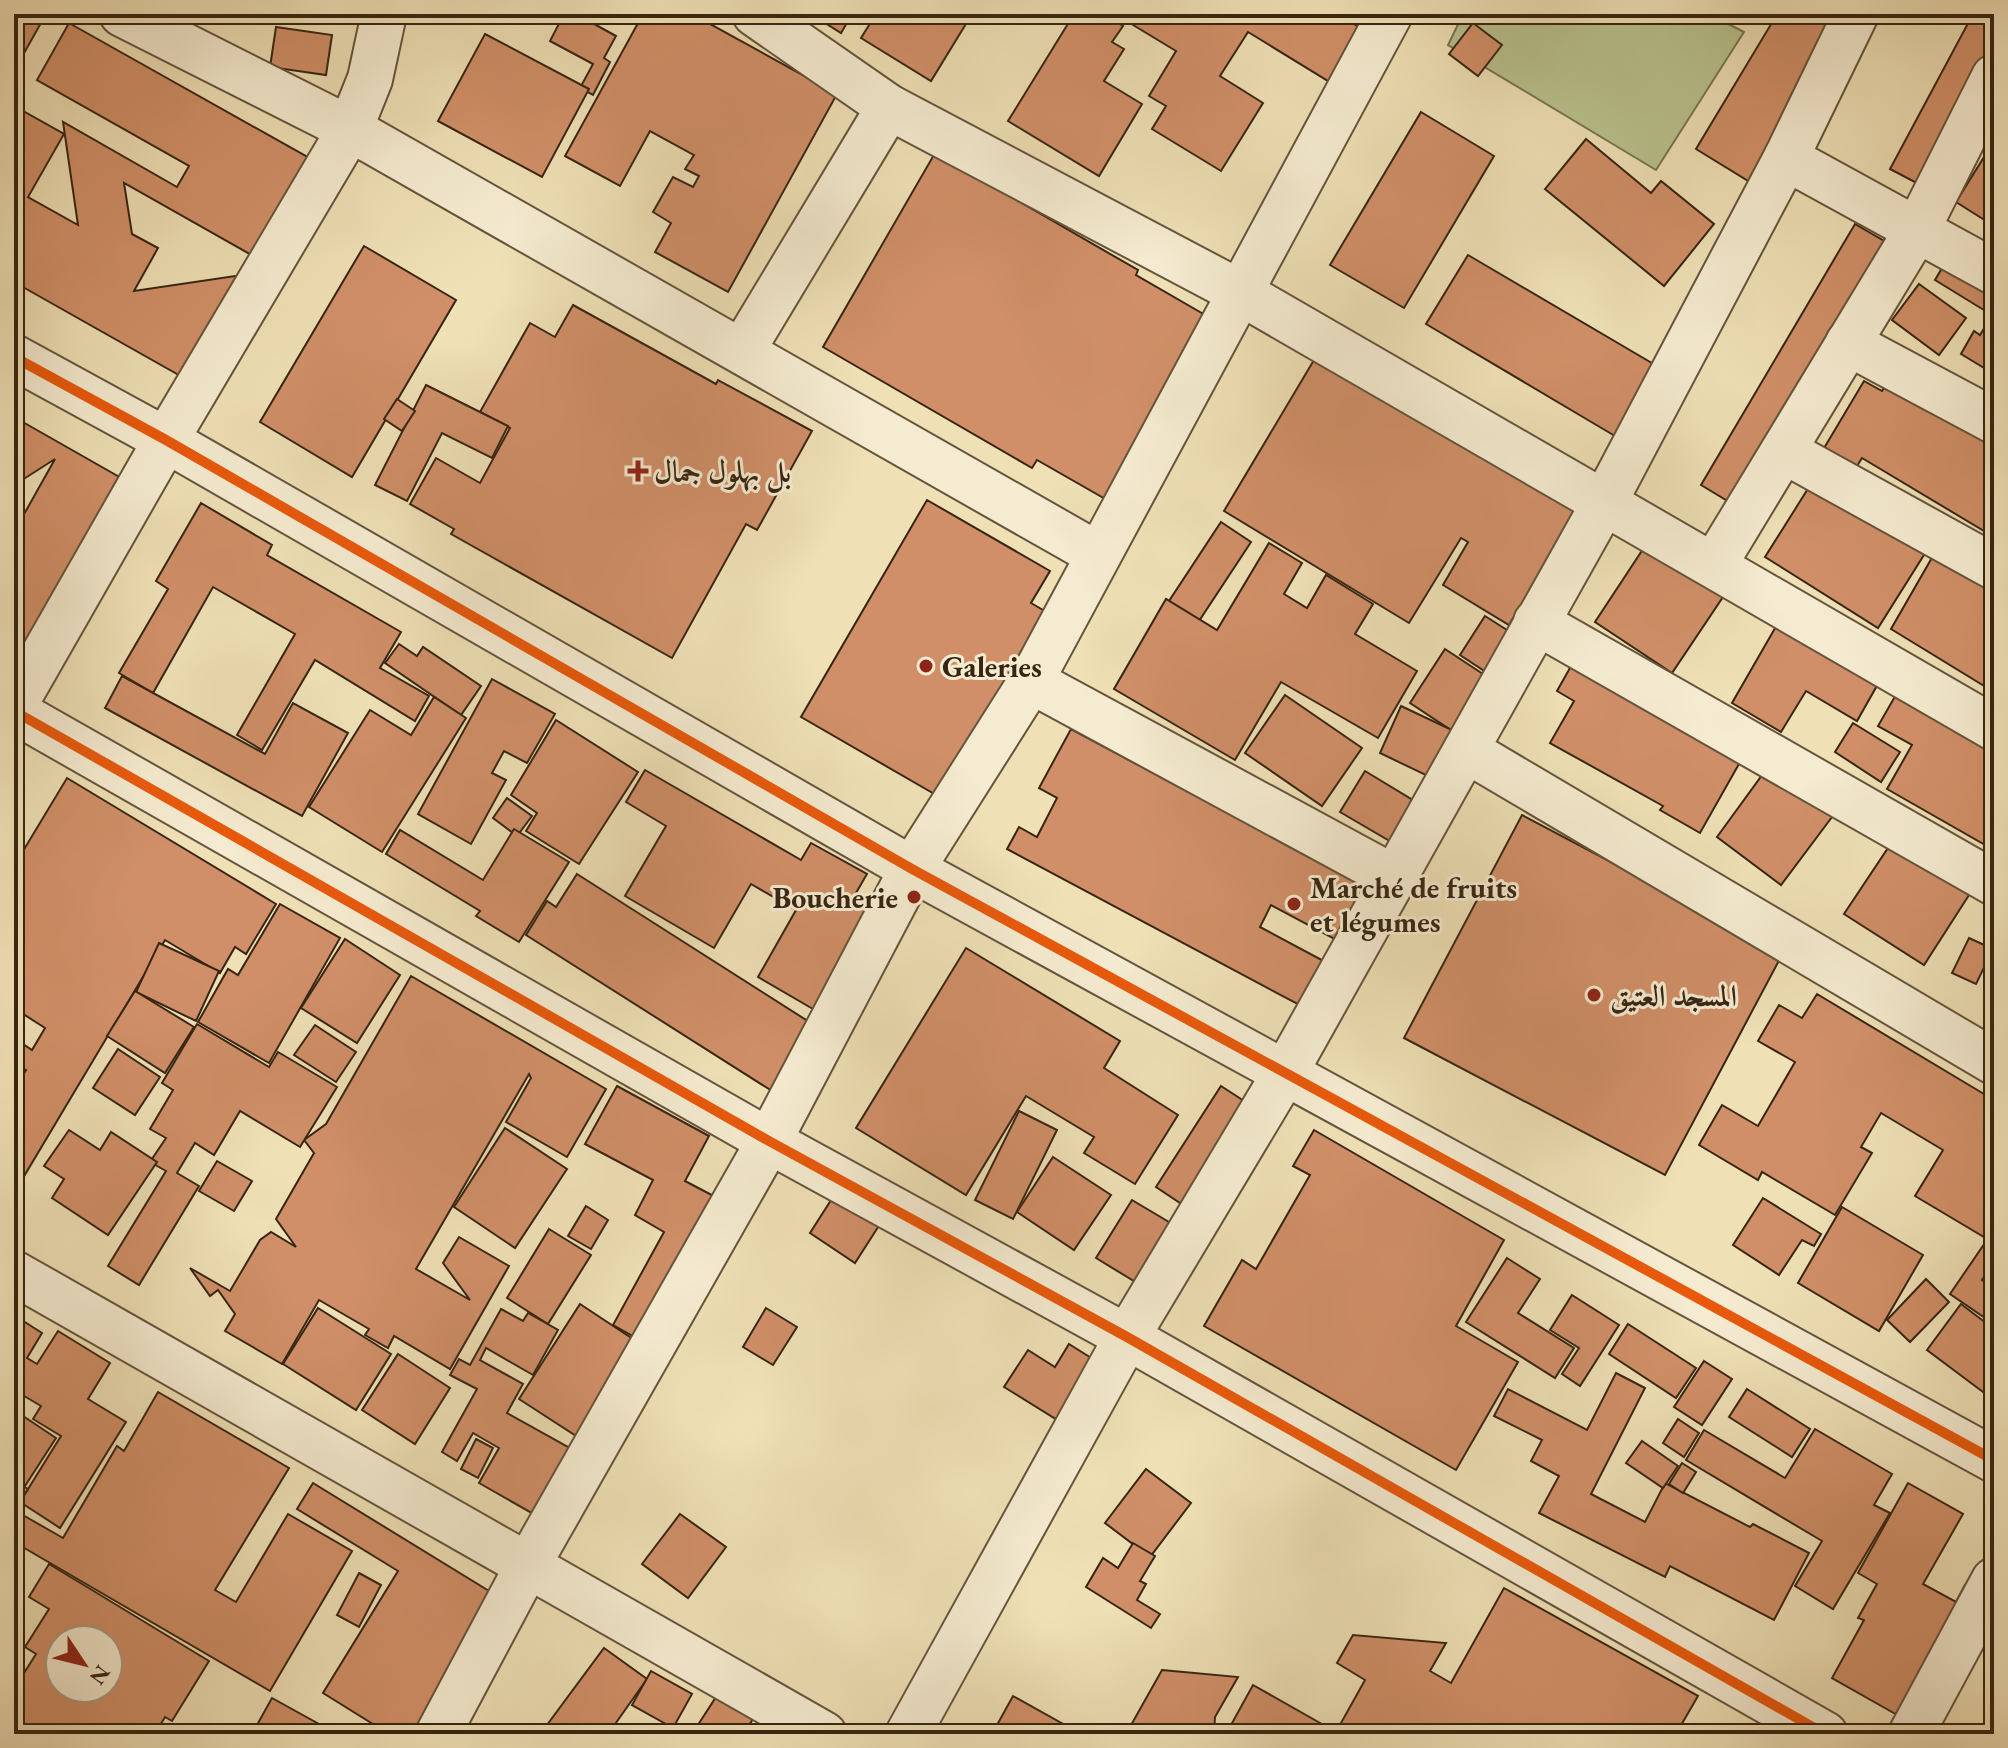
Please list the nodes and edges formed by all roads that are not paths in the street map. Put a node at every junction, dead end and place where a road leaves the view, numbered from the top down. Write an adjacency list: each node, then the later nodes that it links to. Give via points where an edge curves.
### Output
1 (122, 14): 8 (street)
2 (384, 14): 8 (street, via 370,79)
3 (755, 14): 7 (street)
4 (1390, 14): 12 (street)
5 (1856, 14): 9 (street)
6 (1994, 77): 10 (street)
7 (889, 107): 12 (street); 14 (street)
8 (350, 129): 14 (street); 17 (street)
9 (1786, 158): 10 (street); 19 (street)
10 (1917, 230): 11 (street); 13 (street)
11 (1994, 272)
12 (1241, 293): 19 (street); 20 (street)
13 (1848, 343): 16 (street); 18 (street)
14 (742, 351): 20 (street)
15 (14, 357): 17 (street)
16 (1994, 421)
17 (166, 440): 25 (street); 28 (street)
18 (1784, 451): 21 (street); 22 (street)
19 (1604, 503): 21 (street); 23 (street)
20 (1097, 554): 24 (street)
21 (1714, 565): 26 (street)
22 (1994, 567)
23 (1536, 622): 27 (street); 30 (street)
24 (1031, 681): 28 (street); 29 (street)
25 (14, 709): 33 (street)
26 (1994, 728)
27 (1466, 750): 29 (street); 31 (street)
28 (912, 869): 32 (street); 33 (street)
29 (1395, 878): 32 (street)
30 (1994, 883)
31 (1994, 1062)
32 (1285, 1073): 35 (street); 36 (street)
33 (769, 1141): 35 (street); 37 (street)
34 (14, 1273): 37 (street)
35 (1127, 1337): 41 (street); 42 (street)
36 (1994, 1460)
37 (528, 1565): 39 (street); 40 (street)
38 (1994, 1580): 43 (street)
39 (438, 1734)
40 (824, 1734)
41 (908, 1734)
42 (1825, 1734)
43 (1911, 1734)

